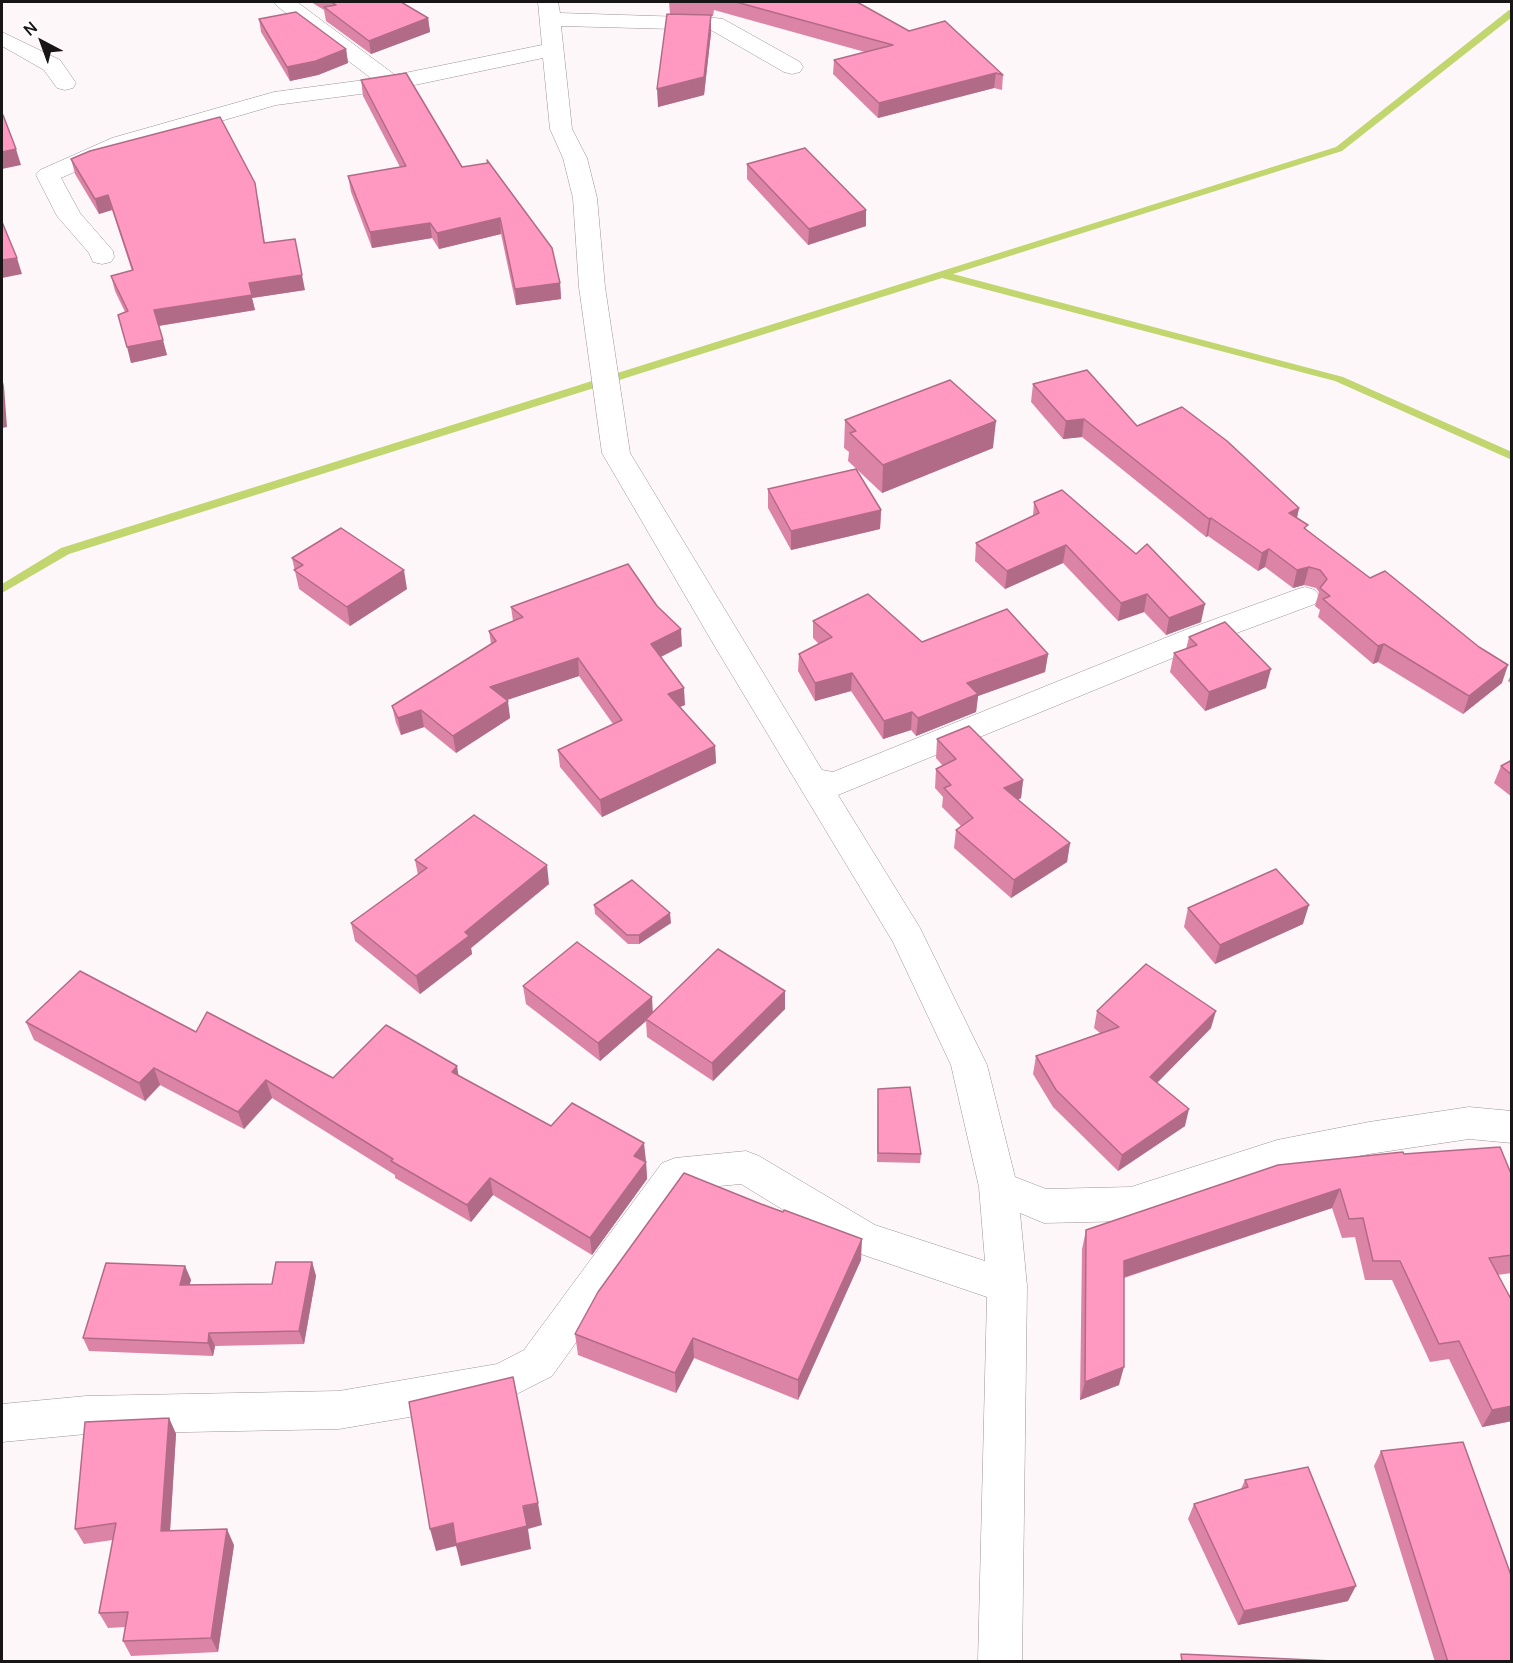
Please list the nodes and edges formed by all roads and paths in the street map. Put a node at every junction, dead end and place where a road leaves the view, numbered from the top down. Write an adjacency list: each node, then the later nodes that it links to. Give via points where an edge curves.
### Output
1 (284, 2): 6 (street)
2 (550, 23): 4 (street, via 715,24); 6 (street); 9 (street, via 561,129 575,158 585,198 592,287 616,453)
3 (2, 38): 5 (street, via 52,65)
4 (792, 67)
5 (65, 83)
6 (391, 83): 7 (street, via 274,99 120,143 48,175 69,216 101,250)
7 (102, 257)
8 (1305, 597): 9 (street, via 836,784)
9 (811, 779): 11 (street, via 908,937 969,1065)
10 (1511, 1130): 11 (street, via 1469,1123 1369,1138 1277,1156 1131,1204 1044,1206)
11 (998, 1187): 12 (street)
12 (1007, 1286): 13 (street, via 863,1238 746,1167 675,1174 538,1363 502,1382 339,1410 86,1415); 14 (street)
13 (2, 1423)
14 (1000, 1662)

